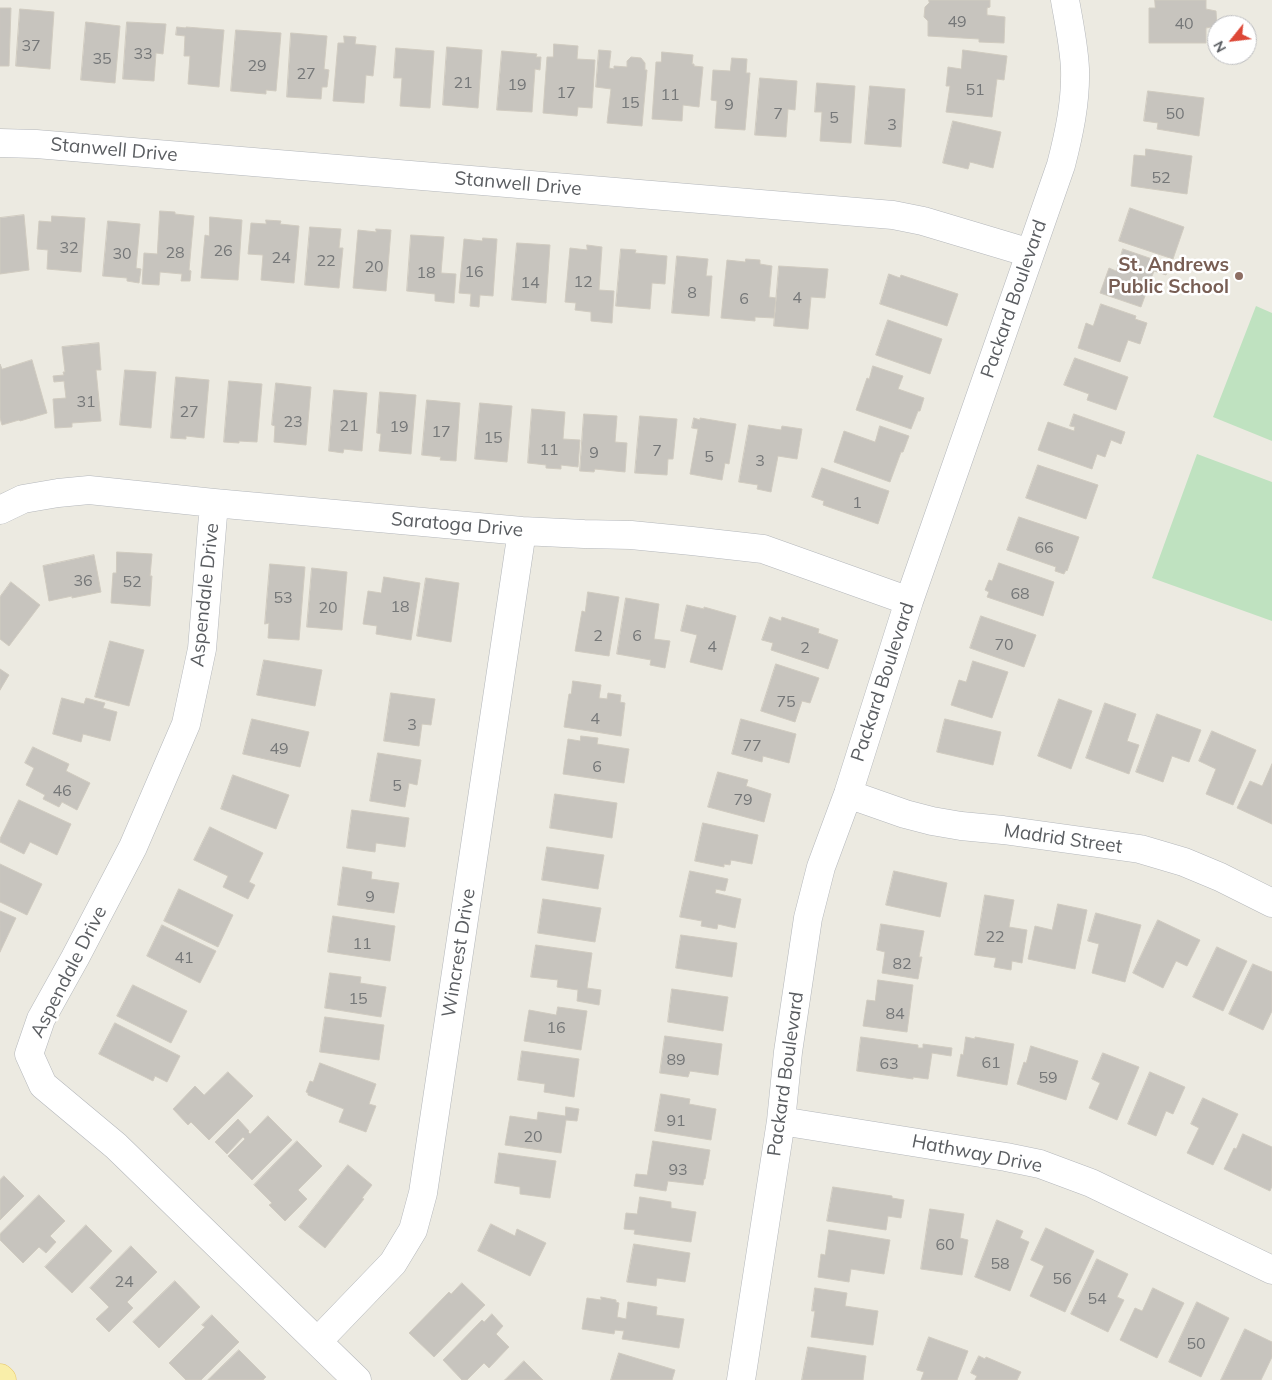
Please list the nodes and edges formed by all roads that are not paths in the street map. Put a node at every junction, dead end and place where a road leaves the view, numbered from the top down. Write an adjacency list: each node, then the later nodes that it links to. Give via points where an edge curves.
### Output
1 (1065, 0): 3 (street, Packard Boulevard, via 1075,69 1070,126 1061,165)
2 (0, 142): 3 (street, Stanwell Drive, via 893,215)
3 (1030, 253): 7 (street, Packard Boulevard)
4 (214, 503): 5 (street, Saratoga Drive, via 89,490 23,499); 6 (street, Saratoga Drive); 12 (street, Aspendale Drive, via 202,649 186,724 133,847 41,1019 28,1054 43,1086 116,1146)
5 (0, 510)
6 (522, 530): 7 (street, Saratoga Drive, via 631,535 763,549); 12 (street, Wincrest Drive, via 423,1193 413,1230 393,1263)
7 (909, 601): 8 (street, Packard Boulevard)
8 (848, 794): 9 (street, Madrid Street, via 932,821 1140,849 1184,862); 10 (street, Packard Boulevard, via 821,867 808,918)
9 (1272, 903)
10 (781, 1121): 11 (street, Hathway Drive, via 1040,1164 1091,1183); 14 (street, Packard Boulevard)
11 (1272, 1270)
12 (318, 1341): 13 (street, Aspendale Drive)
13 (357, 1380)
14 (740, 1380)

